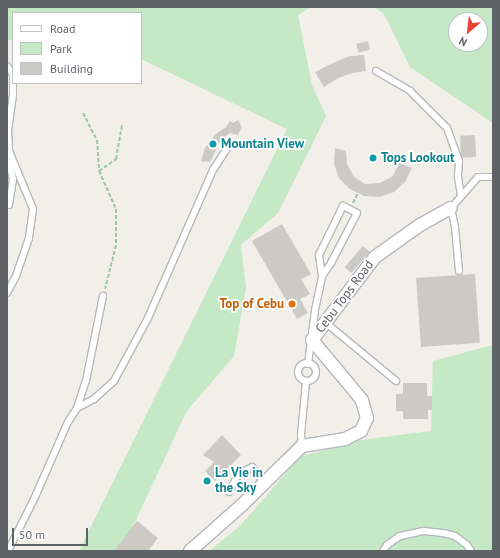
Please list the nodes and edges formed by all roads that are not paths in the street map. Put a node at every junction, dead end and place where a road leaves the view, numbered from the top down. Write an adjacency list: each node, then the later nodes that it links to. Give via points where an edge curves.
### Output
1 (376, 71): 6 (lane, via 410,91 447,128 459,161)
2 (13, 84): 4 (lane, via 8,130)
3 (228, 145): 18 (lane, via 213,170 148,318 114,382 94,399)
4 (9, 151): 7 (lane, via 8,160 13,179); 11 (lane, via 33,209 28,238 16,276)
5 (493, 177): 6 (lane, via 478,177)
6 (460, 195): 8 (lane)
7 (9, 204)
8 (451, 208): 9 (lane); 13 (street, Cebu Tops Road, via 420,225 375,257)
9 (459, 271)
10 (322, 276): 10 (lane, via 357,213 343,206 319,255); 14 (lane)
11 (7, 293)
12 (103, 296): 18 (lane, via 86,381)
13 (326, 323): 14 (street, Cebu Tops Road); 17 (lane)
14 (312, 340): 15 (lane); 19 (street, Cebu Tops Road, via 362,400 367,418 361,431 346,439)
15 (308, 364): 16 (lane, via 312,365 316,373 314,378); 16 (lane, via 300,366 298,374)
16 (306, 381): 19 (lane)
17 (396, 381)
18 (77, 408): 22 (lane, via 68,422)
19 (302, 446): 20 (street)
20 (264, 482): 21 (lane, via 252,467 238,475); 23 (street, via 242,506)
21 (229, 492)
22 (8, 551)
23 (190, 551)
24 (382, 551): 25 (lane, via 386,545 400,536 424,531 455,536)
25 (471, 551)

